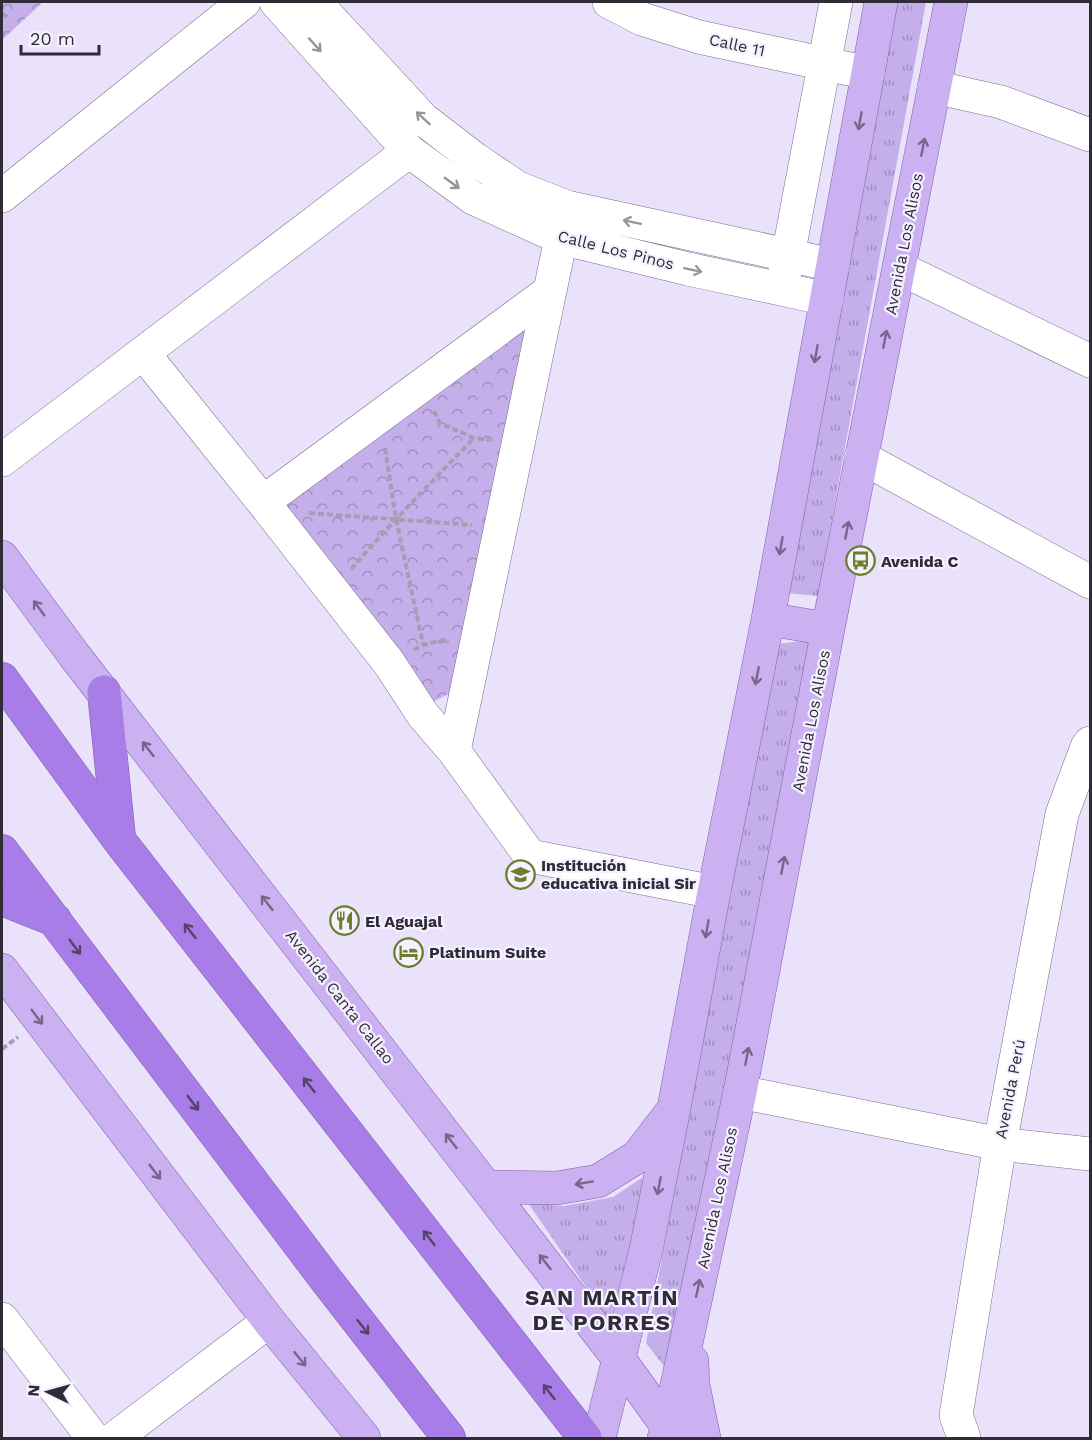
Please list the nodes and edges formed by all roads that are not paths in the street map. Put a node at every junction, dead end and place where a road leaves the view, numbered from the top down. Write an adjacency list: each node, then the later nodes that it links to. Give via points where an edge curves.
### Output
1 (244, 2): 13 (street)
2 (276, 2): 12 (street, Calle Los Pinos, one-way to 12)
3 (315, 2): 15 (street, Calle Los Pinos, one-way to 3, via 567,207 518,188 423,119)
4 (836, 2): 8 (street)
5 (881, 2): 9 (main road)
6 (951, 2): 10 (main road, Avenida Los Alisos)
7 (615, 3): 8 (street, Calle 11, via 642,19 699,37)
8 (825, 64): 9 (street, Calle 11); 15 (street)
9 (868, 73): 16 (main road, one-way to 16)
10 (934, 87): 11 (street, via 1001,102); 17 (main road, Avenida Los Alisos, one-way to 10)
11 (1090, 135)
12 (409, 151): 14 (street, Calle Los Pinos, one-way to 14, via 473,198); 21 (street)
13 (2, 194)
14 (561, 238): 18 (street, Calle Los Pinos, one-way to 18); 19 (street)
15 (788, 256): 16 (street, Calle Los Pinos); 18 (street)
16 (833, 265): 20 (main road)
17 (899, 268): 22 (street); 23 (main road, Avenida Los Alisos, one-way to 17)
18 (782, 289): 20 (street, Calle Los Pinos)
19 (550, 291): 25 (street); 33 (street)
20 (827, 299): 28 (main road, one-way to 28)
21 (143, 353): 24 (street); 25 (street)
22 (1090, 361)
23 (861, 457): 27 (street); 29 (main road, Avenida Los Alisos, one-way to 23)
24 (2, 460)
25 (266, 506): 33 (street)
26 (2, 557): 31 (main road, Avenida Canta Callao, one-way to 26)
27 (1090, 582)
28 (768, 619): 29 (main road); 36 (main road, one-way to 36)
29 (828, 629): 40 (main road, Avenida Los Alisos, one-way to 29)
30 (2, 679): 34 (highway)
31 (104, 692): 34 (highway); 44 (main road, Avenida Canta Callao, one-way to 31)
32 (1090, 744): 42 (street, Avenida Perú, via 1062,814)
33 (454, 751): 36 (street, via 530,856)
34 (119, 840): 54 (highway, one-way to 34)
35 (2, 851): 38 (highway)
36 (714, 892): 41 (main road, one-way to 41)
37 (2, 898): 38 (highway)
38 (55, 920): 53 (highway, one-way to 53)
39 (2, 970): 46 (main road, one-way to 46)
40 (740, 1092): 42 (street); 47 (main road, Avenida Los Alisos, one-way to 40)
41 (674, 1108): 44 (main road, one-way to 44, via 637,1157 598,1181 557,1188); 48 (main road, one-way to 48, via 646,1250)
42 (1000, 1144): 43 (street); 57 (street, Avenida Perú, via 956,1415)
43 (1090, 1154)
44 (486, 1187): 48 (main road, Avenida Canta Callao, one-way to 44)
45 (2, 1319): 50 (street)
46 (269, 1321): 51 (street); 52 (main road, one-way to 52)
47 (690, 1324): 49 (main road, Avenida Los Alisos); 56 (main road, via 693,1385)
48 (619, 1359): 49 (main road, Avenida Canta Callao); 55 (main road)
49 (670, 1435)
50 (93, 1438)
51 (115, 1438)
52 (364, 1438)
53 (449, 1438)
54 (585, 1438)
55 (599, 1438)
56 (704, 1438)
57 (964, 1438)

